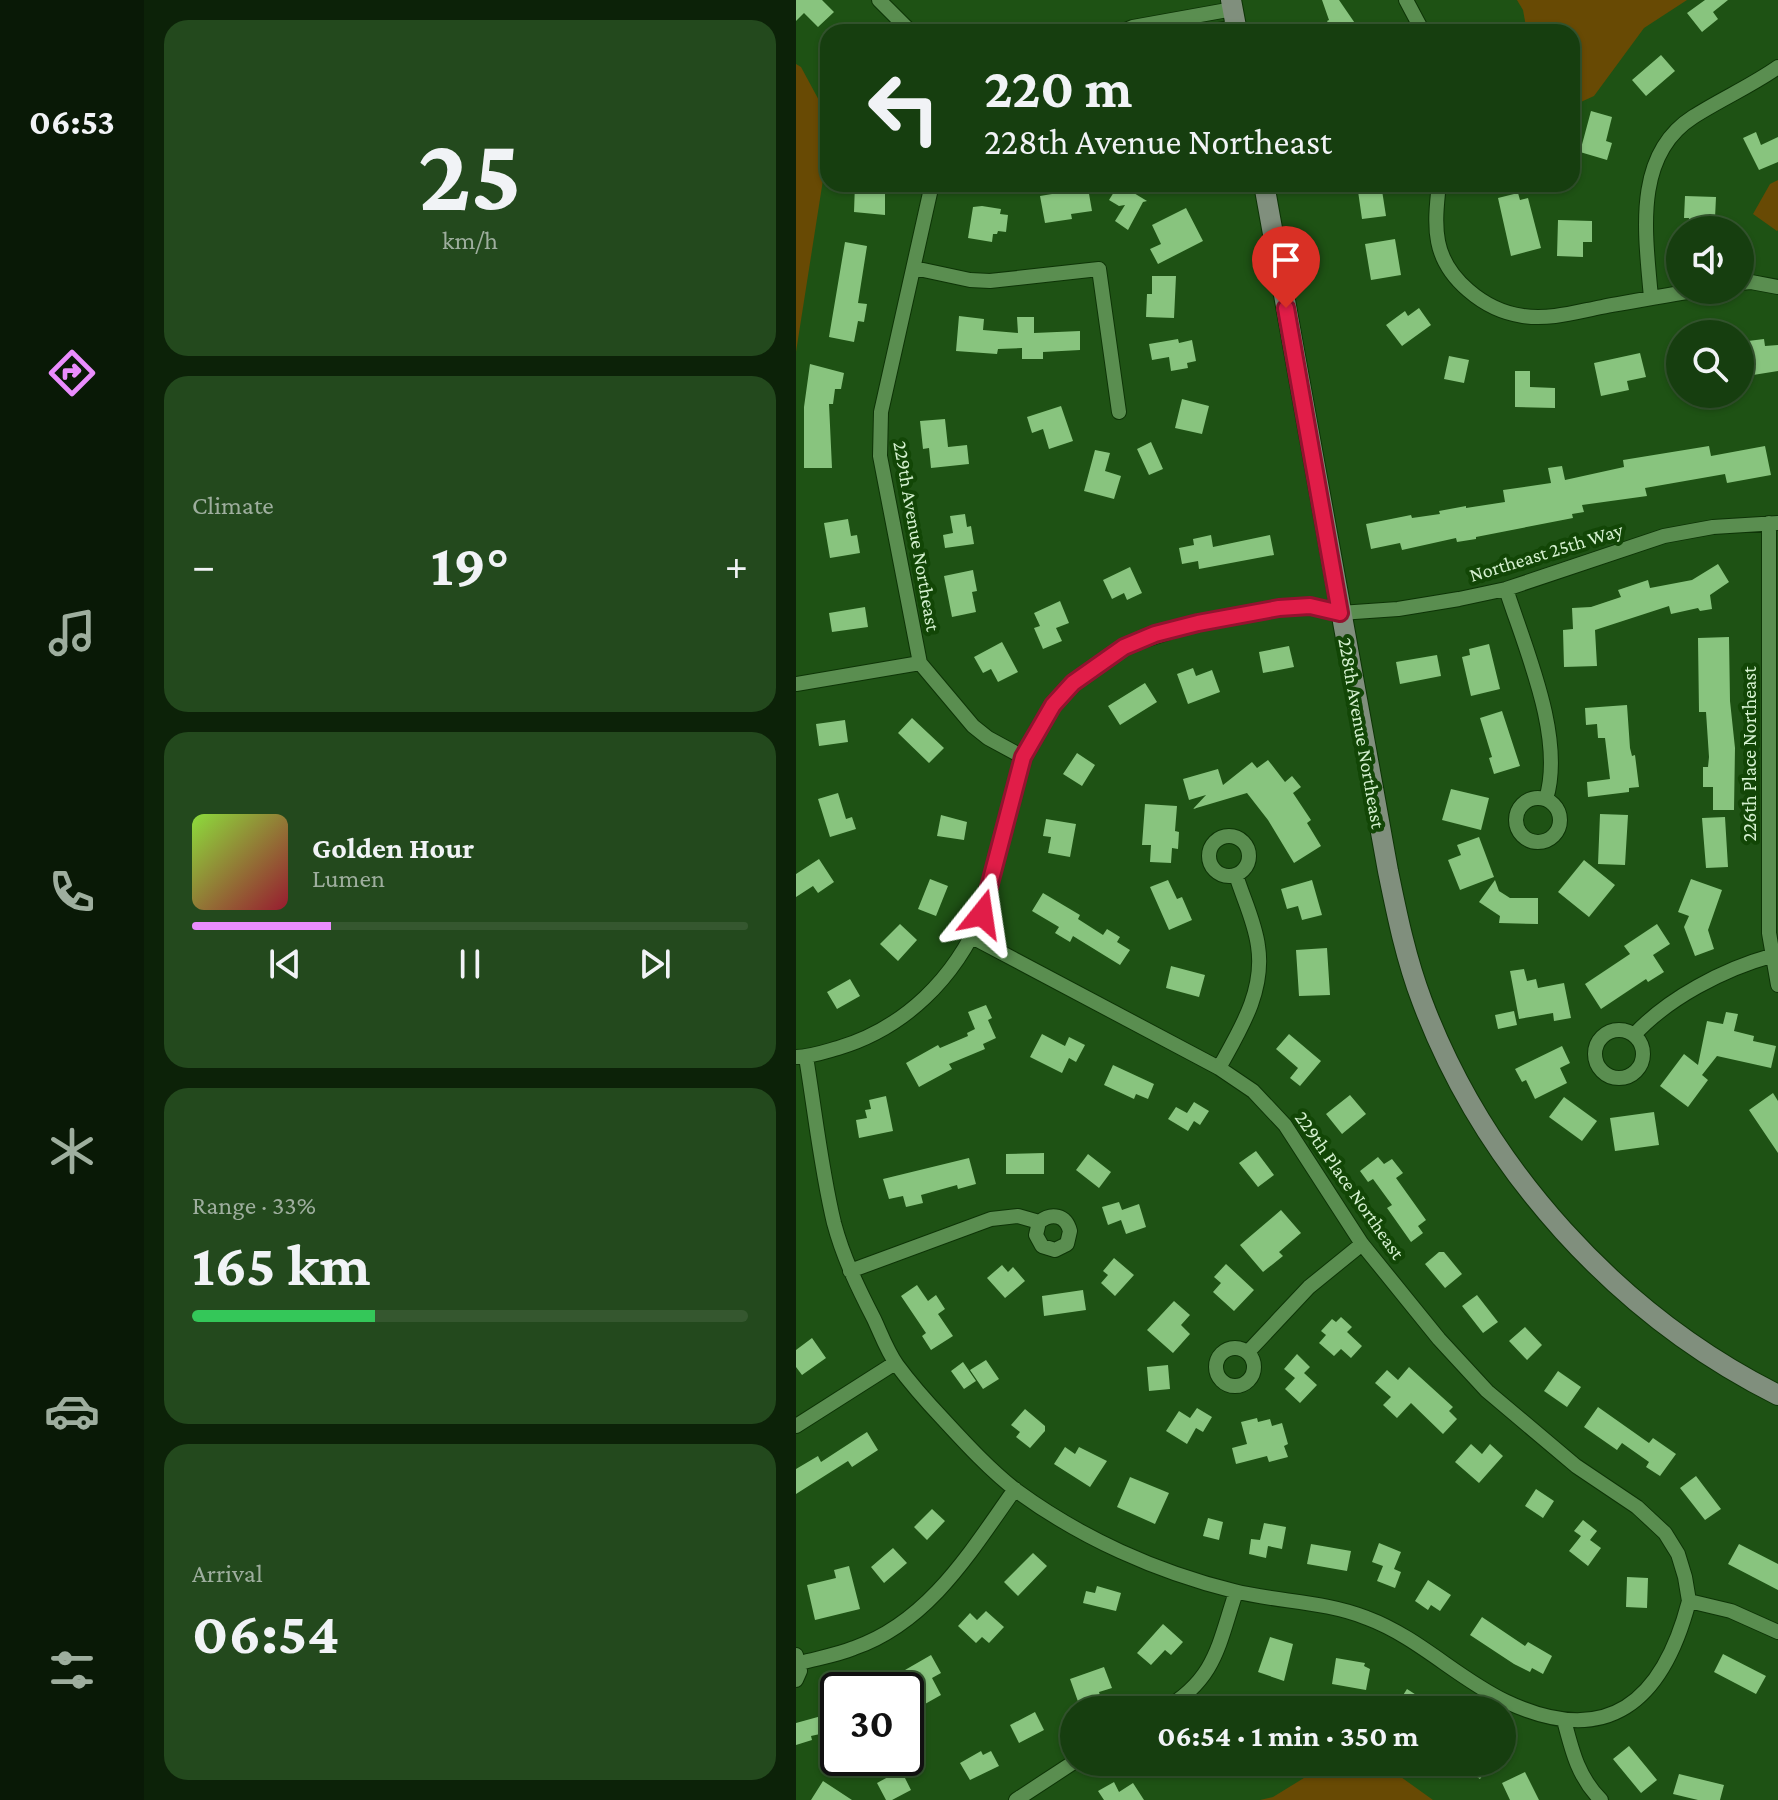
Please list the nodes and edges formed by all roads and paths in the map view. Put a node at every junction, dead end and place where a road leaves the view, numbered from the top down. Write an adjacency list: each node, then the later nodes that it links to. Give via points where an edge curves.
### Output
1 (879, 0): 4 (street)
2 (1406, 0): 6 (street)
3 (1234, 17): 5 (street)
4 (903, 24)
5 (1163, 24)
6 (1419, 24)
7 (1778, 67): 15 (street, via 1690,118 1661,151 1648,188)
8 (930, 192): 11 (street, 229th Avenue Northeast)
9 (1265, 192): 19 (main road, 228th Avenue Northeast)
10 (1438, 192): 15 (street, via 1435,220 1446,265 1479,299 1501,311 1551,317)
11 (914, 268): 16 (street, via 990,281 1099,269); 20 (street, 229th Avenue Northeast, via 881,412 880,456)
12 (1754, 283): 13 (street)
13 (1778, 287)
14 (1666, 296): 15 (street)
15 (1651, 298)
16 (1119, 412)
17 (1773, 523): 18 (street, Northeast 25th Way, via 1664,536); 26 (street, 226th Place Northeast)
18 (1506, 589): 19 (street, Northeast 25th Way, via 1398,609); 23 (street, via 1544,709 1551,763)
19 (1340, 613): 22 (street, Northeast 25th Way, via 1310,606 1279,608 1198,623 1124,647 1073,683 1053,705); 36 (main road, 228th Avenue Northeast, via 1404,943 1443,1052 1479,1118 1561,1228 1652,1315 1701,1351)
20 (920, 663): 21 (street); 22 (street, 229th Avenue Northeast, via 973,726)
21 (796, 684)
22 (1023, 757): 25 (street, Northeast 25th Way)
23 (1546, 799)
24 (1236, 875): 30 (street, via 1260,964 1247,1016)
25 (972, 937): 29 (street, Northeast 25th Way, via 952,968 906,1015 877,1032); 30 (street, 229th Place Northeast)
26 (1771, 956): 27 (street, 226th Place Northeast); 28 (street, via 1714,977)
27 (1778, 985)
28 (1634, 1035)
29 (801, 1057): 33 (street, via 835,1226)
30 (1219, 1068): 32 (street, 229th Place Northeast, via 1253,1091 1285,1125)
31 (1039, 1222): 33 (street, via 1018,1216 991,1219)
32 (1362, 1244): 34 (street, via 1309,1287); 40 (street, 229th Place Northeast, via 1487,1391 1665,1533 1678,1554)
33 (850, 1271): 35 (street)
34 (1248, 1352)
35 (895, 1363): 37 (street); 38 (street, via 956,1433)
36 (1778, 1395)
37 (796, 1426)
38 (1015, 1489): 39 (street, via 1104,1544); 42 (street, via 962,1564 907,1619 855,1648)
39 (1236, 1592): 44 (street, via 1204,1678); 45 (street, via 1367,1618 1398,1632 1504,1701)
40 (1689, 1601): 41 (street, via 1731,1611); 45 (street, via 1674,1645 1644,1695 1612,1714)
41 (1778, 1632)
42 (798, 1659): 43 (street)
43 (796, 1680)
44 (1184, 1696)
45 (1564, 1720): 48 (street, via 1575,1764)
46 (1060, 1771): 47 (street)
47 (1016, 1800)
48 (1601, 1800)

